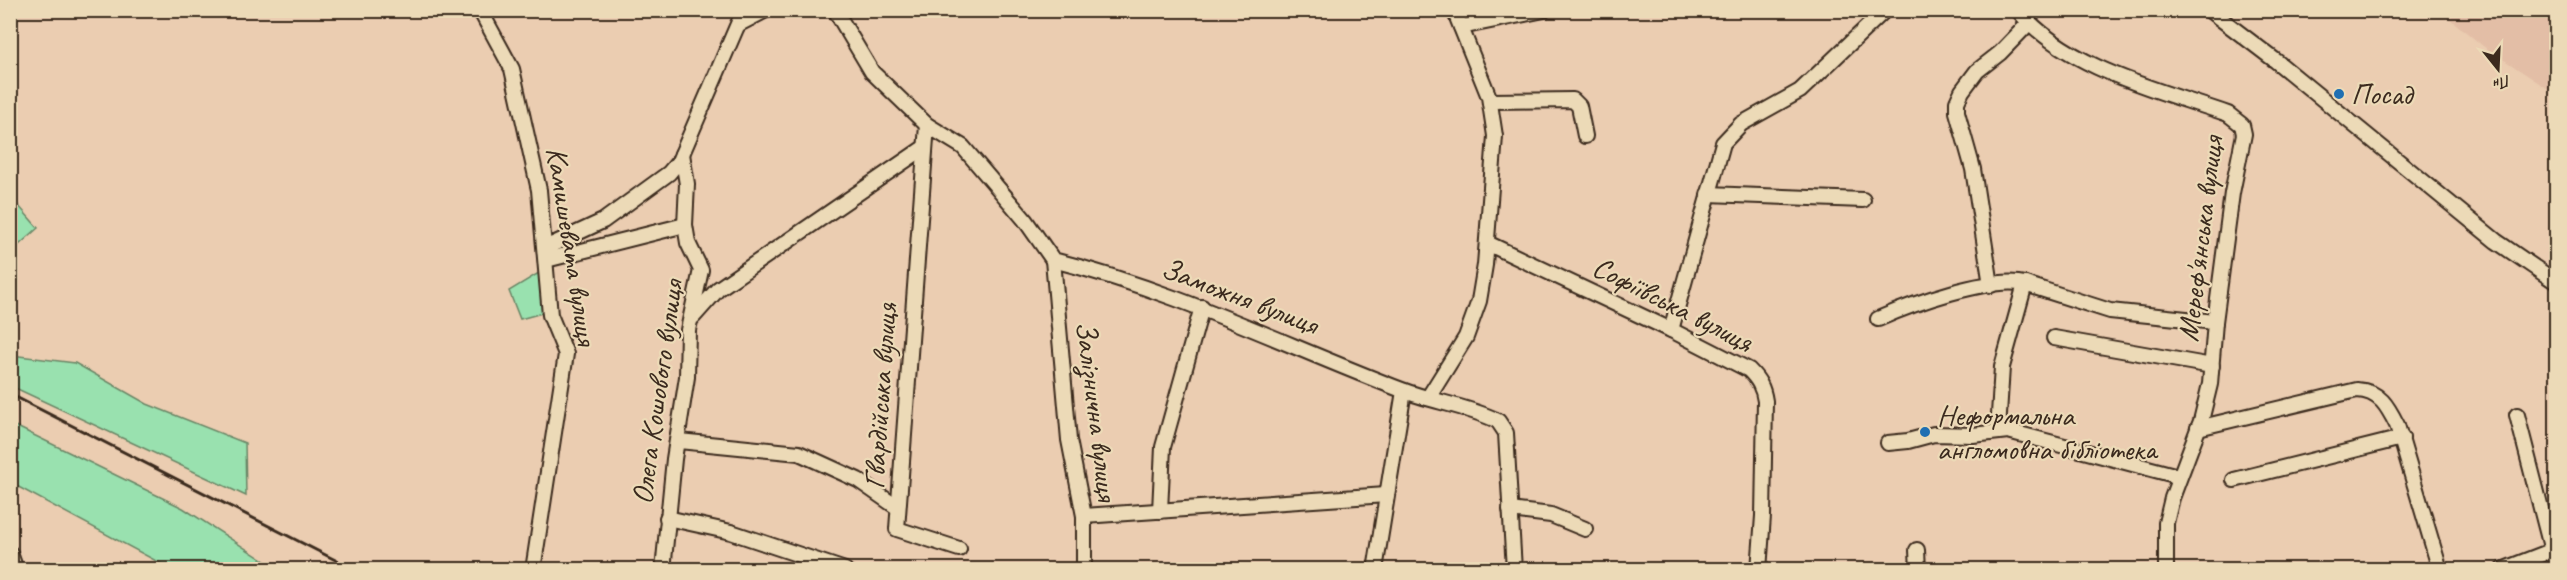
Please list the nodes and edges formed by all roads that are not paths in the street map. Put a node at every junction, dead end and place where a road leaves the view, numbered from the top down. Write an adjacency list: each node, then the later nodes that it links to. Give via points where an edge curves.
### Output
1 (480, 10): 21 (street, Камишевата вулиця, via 512,69 539,190)
2 (766, 10): 9 (street)
3 (835, 10): 13 (street, via 872,72)
4 (1454, 10): 11 (street)
5 (1544, 10): 11 (street)
6 (1885, 10): 17 (street, via 1800,91 1734,129 1723,143)
7 (2018, 10): 10 (street, Мереф'янська вулиця)
8 (2209, 10): 23 (street, via 2496,241)
9 (742, 17): 16 (street)
10 (2029, 23): 25 (street, via 1977,71 1957,102 1973,169); 29 (street, Мереф'янська вулиця, via 2109,73 2228,114 2242,125 2243,143 2232,193)
11 (1461, 27): 12 (street)
12 (1490, 101): 14 (street, via 1573,100 1579,106); 20 (street, via 1495,136)
13 (927, 125): 15 (street, Гвардійська вулиця); 22 (street, via 963,147 1025,220)
14 (1585, 136)
15 (925, 147): 27 (street, via 718,289); 44 (street, Гвардійська вулиця)
16 (682, 154): 19 (street, Олега Кошового вулиця, via 687,184); 21 (street, via 669,173 603,221 549,246)
17 (1708, 194): 18 (street); 30 (street)
18 (1863, 200)
19 (685, 225): 21 (street); 27 (street, Олега Кошового вулиця, via 688,243 701,270)
20 (1487, 243): 30 (street, Софіївська вулиця); 34 (street, via 1483,284 1474,318)
21 (546, 260): 55 (street, Камишевата вулиця, via 550,315 566,354)
22 (1053, 260): 26 (street, Заможня вулиця, via 1105,273); 47 (street, Залізнична вулиця, via 1069,440)
23 (2556, 282)
24 (2025, 284): 25 (street); 29 (street, via 2110,311); 37 (street, via 2002,367)
25 (1990, 285): 28 (street)
26 (1202, 307): 33 (street, Заможня вулиця); 46 (street, via 1163,447)
27 (692, 318): 39 (street, Олега Кошового вулиця)
28 (1878, 319)
29 (2215, 322): 32 (street, Мереф'янська вулиця)
30 (1671, 330): 61 (street, Софіївська вулиця, via 1749,370 1762,388 1765,401)
31 (2054, 338): 32 (street)
32 (2212, 366): 36 (street, Мереф'янська вулиця)
33 (1404, 391): 34 (street, Заможня вулиця); 43 (street)
34 (1428, 398): 45 (street, Заможня вулиця, via 1501,424 1506,432)
35 (2517, 415): 52 (street)
36 (2198, 428): 38 (street, via 2367,390 2386,404); 41 (street, Мереф'янська вулиця)
37 (1998, 430): 40 (street, via 1973,435 1934,434); 41 (street)
38 (2402, 438): 42 (street); 64 (street)
39 (679, 441): 44 (street, Гвардійська вулиця, via 799,453 858,480); 48 (street, Олега Кошового вулиця)
40 (1888, 443)
41 (2178, 476): 63 (street, Мереф'янська вулиця, via 2166,523)
42 (2234, 480)
43 (1386, 495): 46 (street); 59 (street)
44 (898, 508): 50 (street, via 897,530)
45 (1510, 510): 49 (street, via 1551,515); 60 (street)
46 (1161, 511): 47 (street)
47 (1084, 516): 58 (street, Залізнична вулиця)
48 (667, 518): 56 (street, Олега Кошового вулиця); 57 (street, via 731,532)
49 (1585, 529)
50 (959, 549)
51 (1917, 550): 62 (street)
52 (2554, 550): 65 (street)
53 (10, 553): 54 (street)
54 (16, 570)
55 (533, 570)
56 (663, 570)
57 (845, 570)
58 (1084, 570)
59 (1375, 570)
60 (1514, 570)
61 (1759, 570)
62 (1918, 570)
63 (2166, 570)
64 (2439, 570)
65 (2502, 570)

